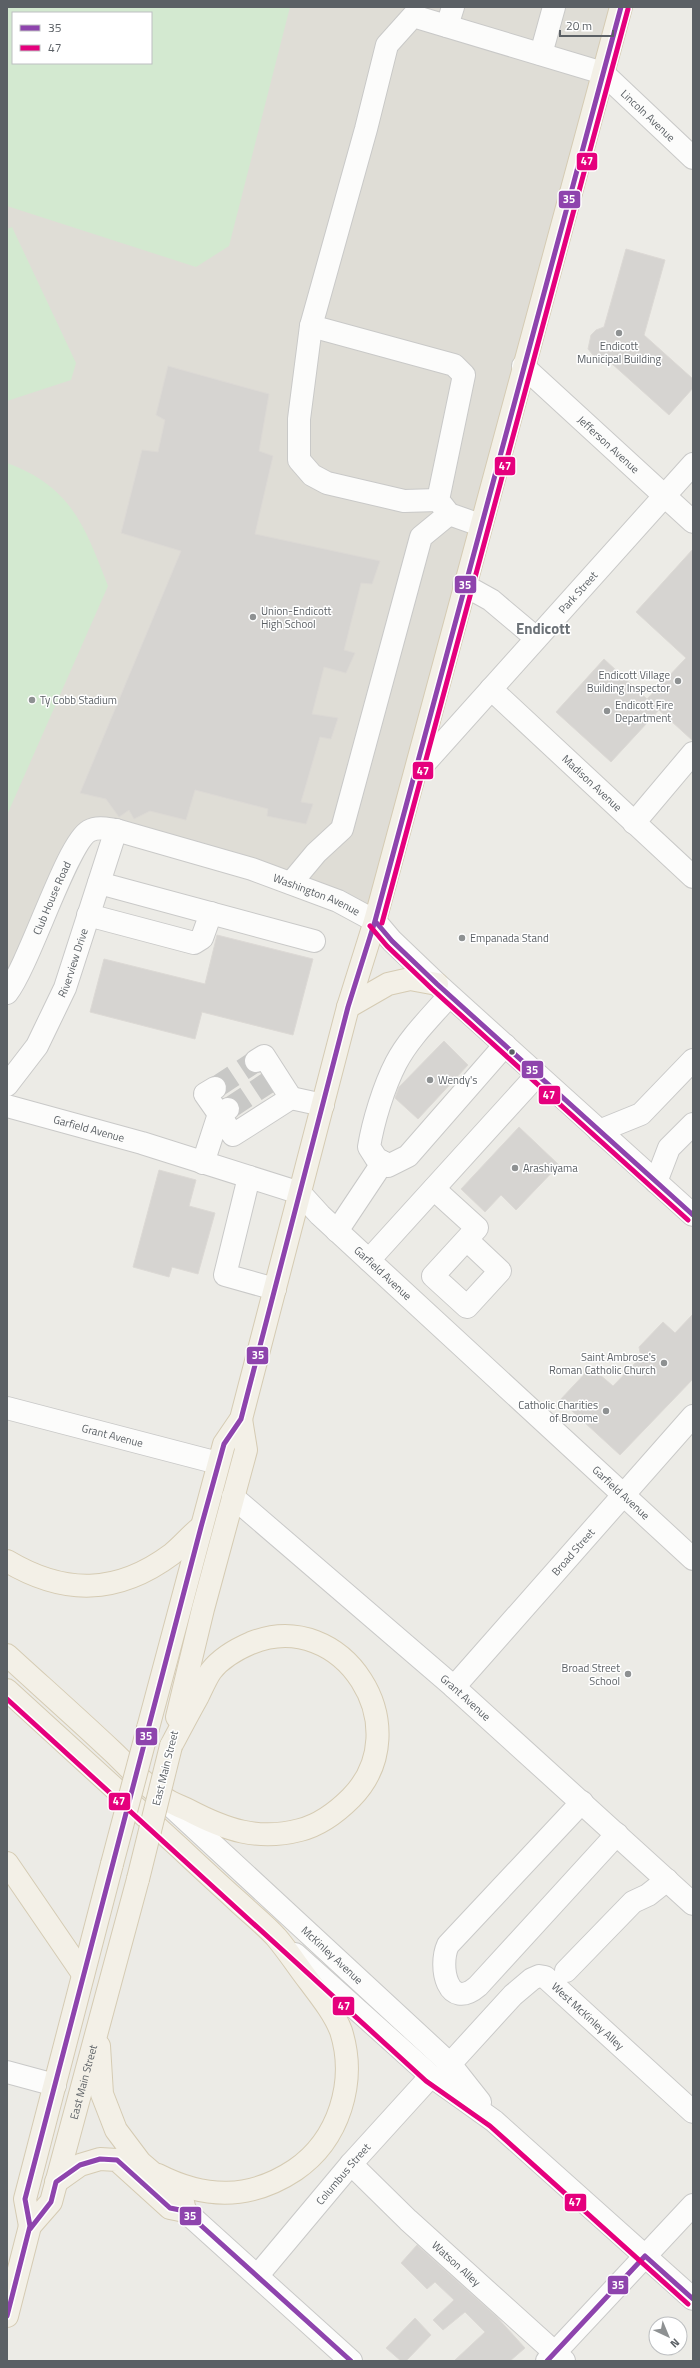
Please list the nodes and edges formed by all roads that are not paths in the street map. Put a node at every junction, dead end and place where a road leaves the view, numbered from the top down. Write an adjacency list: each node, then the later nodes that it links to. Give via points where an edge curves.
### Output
1 (554, 7): 4 (street)
2 (621, 7): 5 (main road, East Main Street)
3 (450, 17): 4 (street); 7 (street, via 413,16 387,45)
4 (541, 54): 5 (street)
5 (603, 73): 6 (street, Lincoln Avenue); 8 (main road, East Main Street)
6 (693, 158)
7 (311, 326): 11 (street, via 299,419 299,460 312,475 327,483 404,501); 11 (street, via 454,365 464,375)
8 (524, 366): 10 (street, Jefferson Avenue); 13 (main road, East Main Street)
9 (693, 464): 10 (street, Park Street)
10 (664, 496): 12 (street, Jefferson Avenue); 15 (street, Park Street)
11 (443, 507): 13 (street); 23 (street, via 421,538 342,829 316,853)
12 (693, 522)
13 (480, 525): 14 (main road, East Main Street)
14 (464, 585): 15 (street, via 491,600); 18 (main road, East Main Street)
15 (536, 638): 16 (street, Park Street)
16 (491, 689): 18 (street, Park Street); 19 (street, Madison Avenue)
17 (693, 753): 19 (street)
18 (415, 774): 26 (main road, East Main Street)
19 (634, 823): 21 (street, Madison Avenue)
20 (116, 830): 22 (street, Riverview Drive); 23 (street, Washington Avenue, via 252,869); 29 (street, Club House Road, via 98,828 88,831 74,847 28,957)
21 (693, 877)
22 (99, 883): 24 (street); 25 (street, Riverview Drive)
23 (291, 883): 26 (street, Washington Avenue, via 338,901)
24 (210, 913): 25 (street, via 202,938 194,943); 27 (street)
25 (88, 915): 35 (street, Riverview Drive, via 65,988 37,1046)
26 (375, 921): 28 (street, Washington Avenue); 30 (main road, East Main Street)
27 (314, 941)
28 (443, 990): 30 (main road, via 410,979 388,984); 31 (street, Washington Avenue); 43 (street, via 396,1063 372,1125 369,1147)
29 (7, 994)
30 (348, 1007): 38 (main road, East Main Street)
31 (505, 1045): 34 (street, Washington Avenue); 43 (street, via 408,1156 388,1166)
32 (693, 1059): 42 (street, via 641,1114)
33 (256, 1061): 37 (street, via 264,1056 273,1080)
34 (537, 1075): 42 (street, Washington Avenue); 47 (street)
35 (7, 1085)
36 (215, 1088): 40 (street, via 205,1094)
37 (291, 1098): 38 (street); 40 (street, via 233,1135)
38 (323, 1105): 48 (main road, East Main Street)
39 (7, 1106): 44 (street, Garfield Avenue, via 142,1143)
40 (223, 1112): 44 (street)
41 (693, 1124): 46 (street, via 669,1148)
42 (599, 1131): 46 (street, Washington Avenue)
43 (383, 1162): 50 (street)
44 (203, 1163): 45 (street, Garfield Avenue)
45 (249, 1177): 48 (street, Garfield Avenue); 54 (street, via 225,1275)
46 (656, 1182): 49 (street, Washington Avenue)
47 (434, 1189): 51 (street, via 477,1228); 52 (street)
48 (300, 1193): 50 (street, Garfield Avenue); 54 (main road, East Main Street)
49 (693, 1215)
50 (337, 1231): 52 (street, Garfield Avenue)
51 (467, 1240): 53 (street); 53 (street, via 500,1271 467,1307)
52 (369, 1260): 55 (street, Garfield Avenue)
53 (433, 1276): 55 (street)
54 (275, 1289): 58 (main road, East Main Street)
55 (411, 1300): 60 (street, Garfield Avenue)
56 (7, 1408): 59 (street, Grant Avenue)
57 (693, 1416): 60 (street, Broad Street)
58 (241, 1419): 59 (main road, East Main Street, via 224,1444); 61 (main road, East Main Street, via 246,1450)
59 (218, 1463): 62 (main road, East Main Street)
60 (623, 1496): 63 (street, Garfield Avenue); 66 (street, Broad Street)
61 (233, 1497): 66 (street, Grant Avenue); 68 (main road, East Main Street)
62 (201, 1526): 64 (main road, via 172,1555 154,1565 125,1579 91,1587 61,1584 34,1576); 77 (main road, East Main Street, bridge)
63 (693, 1559)
64 (7, 1561)
65 (7, 1655): 69 (main road)
66 (454, 1687): 70 (street, Grant Avenue)
67 (7, 1690): 75 (main road)
68 (170, 1746): 69 (main road, via 211,1671 224,1658 242,1647 280,1637 302,1638 320,1644 352,1667 363,1681 376,1714 379,1737 369,1776 359,1790 341,1808 307,1828 288,1833 248,1834 210,1822); 78 (main road, East Main Street, bridge)
69 (163, 1798): 79 (street, McKinley Avenue)
70 (582, 1802): 71 (street, Grant Avenue); 71 (street, via 448,1945 444,1955 444,1977 451,1989 460,1994 469,1993 478,1986)
71 (617, 1834): 73 (street, Grant Avenue)
72 (7, 1863): 77 (main road)
73 (667, 1880): 74 (street, Grant Avenue); 76 (street, via 633,1902)
74 (693, 1904)
75 (276, 1936): 81 (street, McKinley Avenue); 86 (main road, via 329,2007 340,2031 347,2061 346,2090 338,2117 324,2143 306,2163 284,2178 256,2190 229,2194 199,2190)
76 (566, 1971)
77 (83, 1974): 82 (main road, East Main Street)
78 (98, 2031): 86 (main road, via 102,2094 108,2112 116,2130 140,2162); 87 (main road, East Main Street)
79 (450, 2064): 83 (street, West McKinley Alley, via 513,1995 539,1976 544,1977); 84 (street, McKinley Avenue)
80 (7, 2072): 82 (street)
81 (431, 2076): 84 (street, McKinley Avenue); 85 (street, Columbus Street)
82 (55, 2085): 90 (main road, East Main Street, via 25,2199)
83 (693, 2112)
84 (494, 2121): 91 (street, McKinley Avenue)
85 (351, 2164): 92 (street, Columbus Street); 95 (street, Watson Alley)
86 (158, 2175): 89 (main road, via 182,2198)
87 (56, 2182): 89 (main road, via 80,2165 100,2159 117,2160 170,2208); 90 (main road, East Main Street, via 50,2202)
88 (693, 2205): 91 (street)
89 (185, 2211): 92 (street)
90 (30, 2226): 94 (main road, East Main Street)
91 (645, 2256): 93 (street, McKinley Avenue); 95 (street)
92 (258, 2275): 96 (street)
93 (693, 2299)
94 (7, 2316)
95 (556, 2358)
96 (352, 2361)

